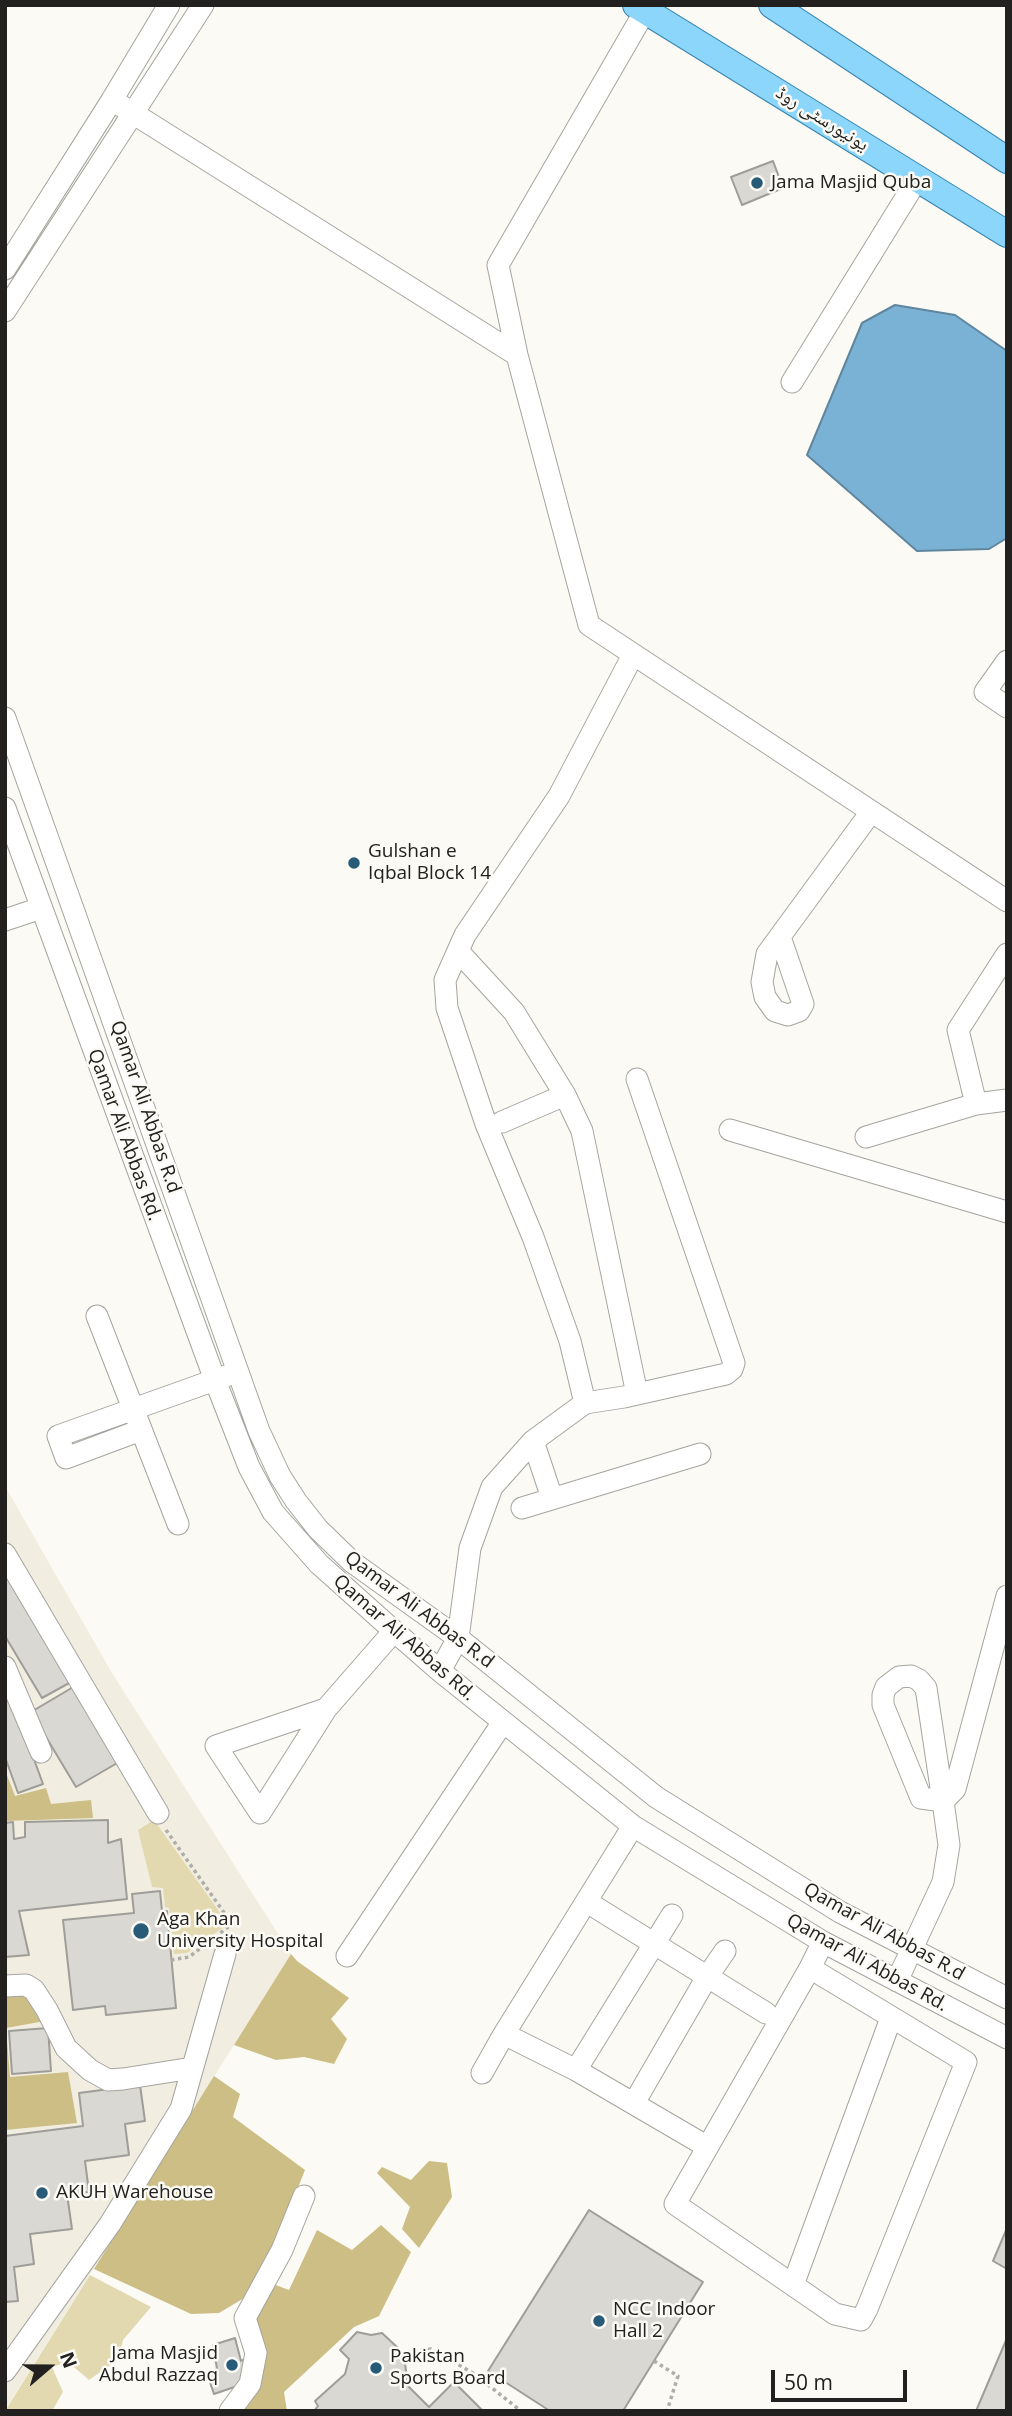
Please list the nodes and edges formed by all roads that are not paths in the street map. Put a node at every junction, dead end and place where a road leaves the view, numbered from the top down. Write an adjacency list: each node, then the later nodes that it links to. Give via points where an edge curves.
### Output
1 (169, 5): 7 (street)
2 (203, 5): 8 (street)
3 (755, 5): 6 (main road)
4 (772, 5): 6 (main road)
5 (649, 7): 10 (main road, یونیورسٹی روڈ); 14 (street, via 498,265)
6 (842, 51): 9 (main road)
7 (112, 100): 8 (street); 12 (street)
8 (133, 114): 13 (street); 14 (street)
9 (1007, 160)
10 (918, 178): 11 (main road, یونیورسٹی روڈ); 15 (street)
11 (1007, 234)
12 (5, 269)
13 (5, 311)
14 (517, 355): 16 (street, via 589,625)
15 (792, 382)
16 (633, 655): 21 (street); 26 (street, via 559,796)
17 (1007, 661): 18 (street, via 985,692)
18 (1007, 707)
19 (5, 719): 37 (street, Qamar Ali Abbas R.d)
20 (5, 808): 23 (street, Qamar Ali Abbas Rd.)
21 (871, 812): 22 (street); 25 (street)
22 (1007, 901)
23 (41, 908): 24 (street); 38 (street, Qamar Ali Abbas Rd.)
24 (5, 920)
25 (780, 937)
26 (458, 951): 29 (street, via 514,1012); 40 (street, via 445,980 447,1009 570,1341)
27 (1007, 954): 31 (street, via 958,1030)
28 (637, 1079): 39 (street, via 734,1363 726,1374)
29 (565, 1095): 32 (street); 39 (street, via 582,1131)
30 (1007, 1100): 31 (street)
31 (976, 1104): 34 (street)
32 (502, 1122)
33 (730, 1130): 35 (street)
34 (866, 1137)
35 (1007, 1212)
36 (97, 1316): 41 (street)
37 (238, 1371): 38 (street); 51 (street, Qamar Ali Abbas R.d, via 280,1476 318,1529 352,1562)
38 (215, 1380): 41 (street); 50 (street, Qamar Ali Abbas Rd., via 273,1512 319,1564)
39 (637, 1394): 40 (street)
40 (585, 1403): 43 (street)
41 (133, 1409): 42 (street); 42 (street, via 58,1436 66,1458)
42 (141, 1430): 47 (street)
43 (533, 1441): 45 (street); 51 (street, via 492,1488 470,1548)
44 (700, 1454): 45 (street)
45 (552, 1498): 46 (street)
46 (522, 1508)
47 (178, 1524)
48 (7, 1560): 58 (street)
49 (1007, 1596): 57 (street, via 955,1789)
50 (394, 1631): 53 (street, Qamar Ali Abbas Rd.); 54 (street)
51 (458, 1638): 53 (street); 64 (street, Qamar Ali Abbas R.d, via 656,1797 840,1912)
52 (5, 1667): 56 (street)
53 (440, 1671): 55 (street, Qamar Ali Abbas Rd.)
54 (326, 1709): 54 (street, via 289,1766 260,1813 216,1746)
55 (503, 1722): 59 (street, Qamar Ali Abbas Rd.); 67 (street)
56 (41, 1752)
57 (943, 1801): 57 (street, via 926,1688 911,1676 899,1677 886,1687 883,1705 921,1798); 64 (street, via 949,1845 943,1882)
58 (158, 1813)
59 (633, 1826): 60 (street); 62 (street, Qamar Ali Abbas Rd.)
60 (587, 1902): 63 (street); 75 (street)
61 (672, 1915): 63 (street)
62 (823, 1942): 68 (street); 70 (street, Qamar Ali Abbas Rd.)
63 (655, 1944): 69 (street); 78 (street)
64 (910, 1949): 70 (street); 72 (street, Qamar Ali Abbas R.d)
65 (725, 1951): 69 (street)
66 (225, 1954): 77 (street)
67 (347, 1956)
68 (810, 1968): 74 (street); 81 (street)
69 (708, 1977): 73 (street); 80 (street)
70 (897, 1981): 76 (street, Qamar Ali Abbas Rd.)
71 (5, 1986): 77 (street, via 26,1985 34,1990 66,2048 108,2080)
72 (1004, 1989)
73 (766, 2013)
74 (891, 2018): 83 (street); 83 (street, via 966,2062 861,2320 835,2314)
75 (504, 2034): 78 (street); 79 (street)
76 (1007, 2038)
77 (192, 2068): 84 (street, via 181,2109 117,2213)
78 (576, 2070): 80 (street)
79 (482, 2073)
80 (634, 2103): 81 (street)
81 (706, 2146): 83 (street, via 675,2204)
82 (304, 2196): 85 (street, via 246,2318 256,2353 250,2384)
83 (793, 2285)
84 (5, 2371)
85 (230, 2411)

